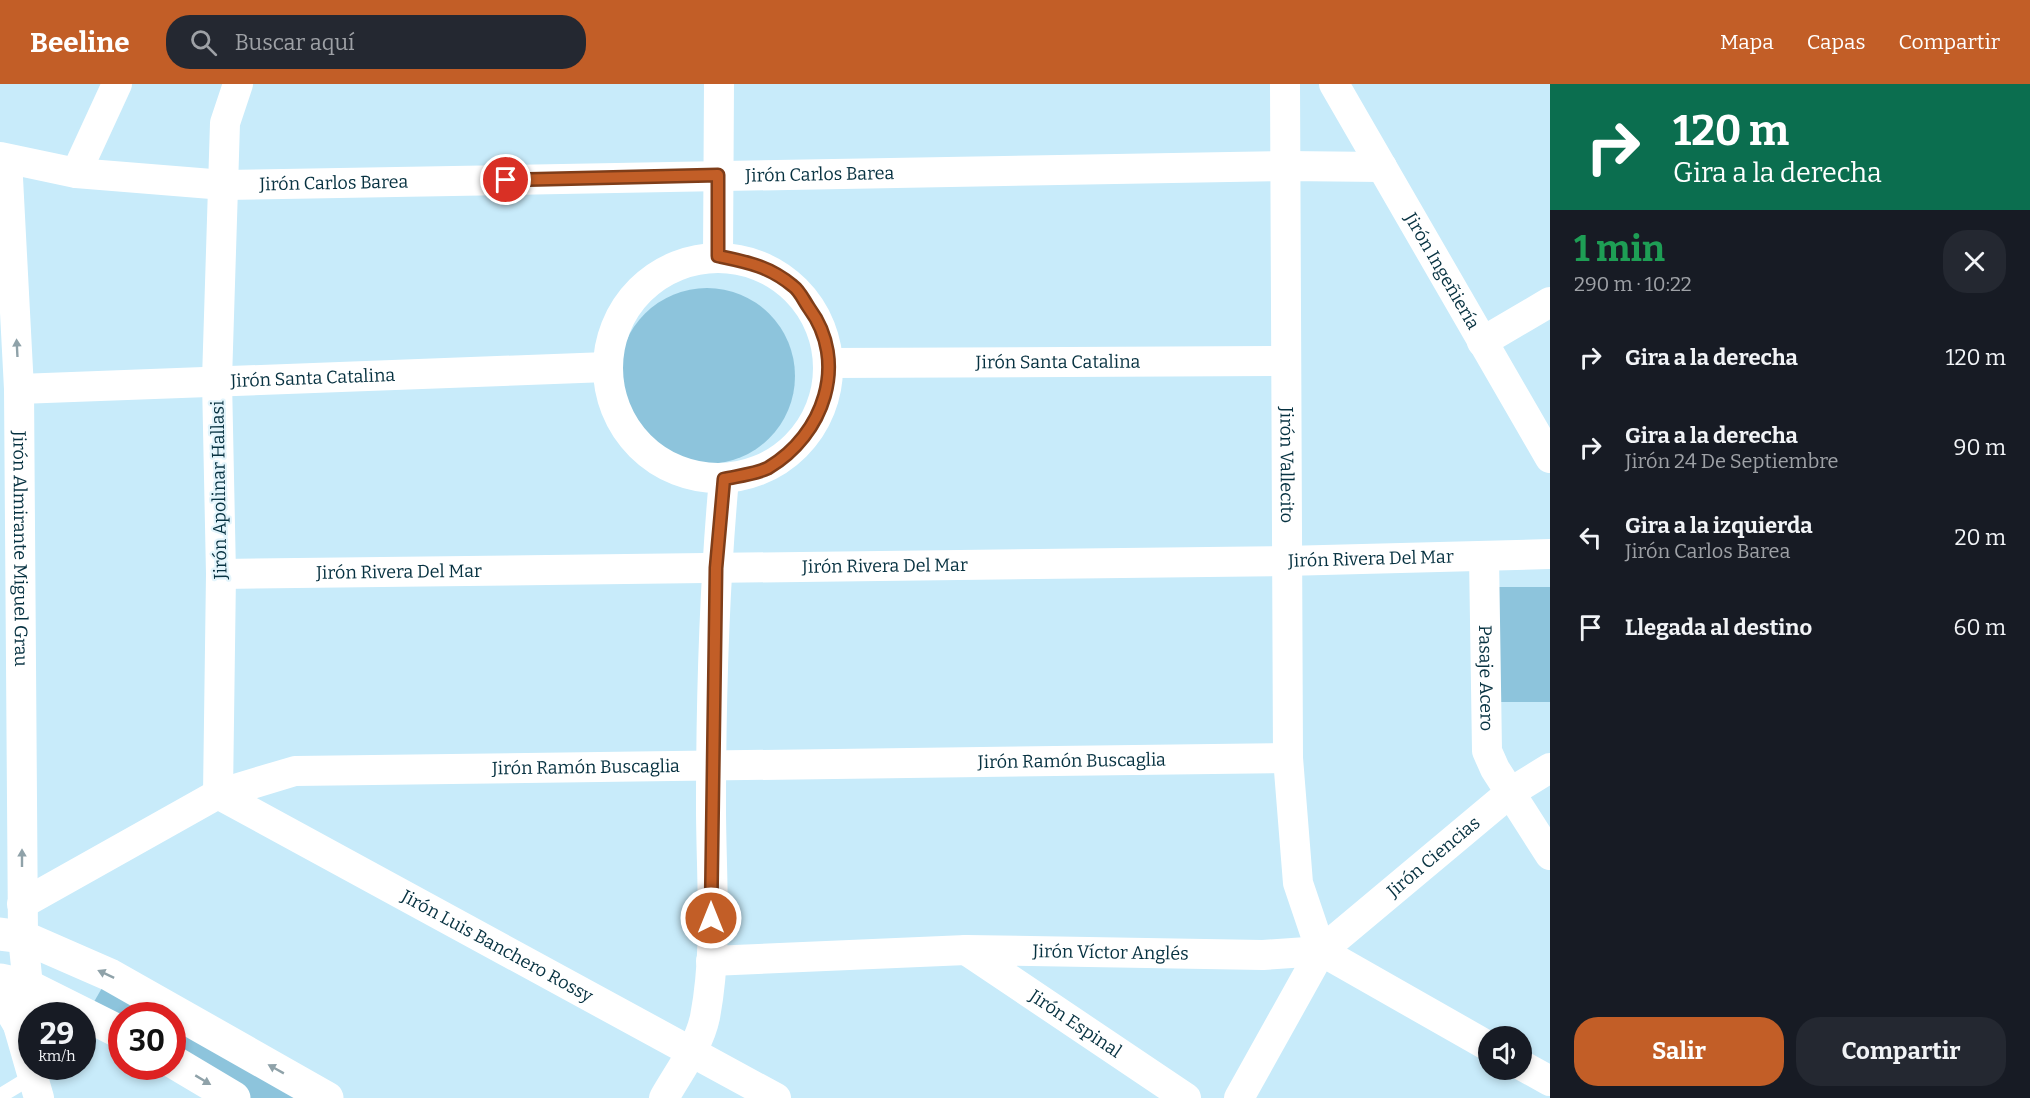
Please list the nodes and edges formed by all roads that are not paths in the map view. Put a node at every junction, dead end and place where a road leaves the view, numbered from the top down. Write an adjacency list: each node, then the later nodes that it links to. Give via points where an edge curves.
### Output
1 (117, 84): 9 (street)
2 (238, 84): 11 (street, Jirón Apolinar Hallasi, via 225,123)
3 (719, 84): 10 (street)
4 (1285, 84): 7 (street, Jirón Vallecito)
5 (1334, 84): 8 (street, Jirón Ingeñiería)
6 (4, 158): 9 (street, Jirón Carlos Barea); 19 (street, Jirón Almirante Miguel Grau, one-way to 6)
7 (1286, 166): 8 (street, Jirón Carlos Barea); 10 (street, Jirón Carlos Barea); 15 (street, Jirón Vallecito)
8 (1382, 167): 14 (street, Jirón Ingeñiería)
9 (76, 173): 11 (street, Jirón Carlos Barea)
10 (718, 175): 11 (street, Jirón Carlos Barea); 12 (street)
11 (224, 185): 18 (street, Jirón Apolinar Hallasi)
12 (718, 256): 16 (street, via 759,264 795,287 819,321); 17 (street, via 675,264 639,288 615,324)
13 (1550, 302): 14 (street)
14 (1482, 342): 20 (street, Jirón Ingeñiería)
15 (1286, 361): 16 (street, Jirón Santa Catalina); 24 (street, Jirón Vallecito)
16 (830, 363): 21 (street, via 823,406 801,443 766,469)
17 (607, 367): 18 (street, Jirón Santa Catalina); 21 (street, via 613,403 630,435 649,454 688,475)
18 (218, 380): 19 (street, Jirón Santa Catalina); 26 (street, Jirón Apolinar Hallasi)
19 (19, 389): 33 (street, Jirón Almirante Miguel Grau, one-way to 19)
20 (1550, 458)
21 (724, 479): 25 (street)
22 (1550, 554): 23 (street, Jirón Rivera Del Mar)
23 (1484, 556): 24 (street, Jirón Rivera Del Mar); 30 (street, Pasaje Acero, via 1485,734 1495,769)
24 (1286, 561): 25 (street, Jirón Rivera Del Mar); 27 (street, Jirón Vallecito)
25 (716, 568): 26 (street, Jirón Rivera Del Mar); 28 (street)
26 (221, 574): 31 (street, Jirón Apolinar Hallasi)
27 (1288, 758): 28 (street, Jirón Ramón Buscaglia); 36 (street, Jirón Vallecito, via 1298,883)
28 (711, 765): 31 (street, Jirón Ramón Buscaglia, via 295,771); 37 (street)
29 (1550, 768): 30 (street, Jirón Ciencias)
30 (1511, 792): 32 (street, Pasaje Acero); 36 (street, Jirón Ciencias)
31 (218, 794): 33 (street, Jirón Ramón Buscaglia); 41 (street, Jirón Luis Banchero Rossy)
32 (1550, 855)
33 (22, 904): 34 (street, Jirón Almirante Miguel Grau)
34 (11, 936): 38 (street, Jirón Almirante Miguel Grau); 48 (street, one-way to 34, via 110,975)
35 (966, 950): 36 (street, Jirón Víctor Anglés, via 1263,955); 37 (street, Jirón Víctor Anglés); 51 (street, Jirón Espinal)
36 (1321, 951): 40 (street); 52 (street)
37 (711, 961): 41 (street, via 704,1018)
38 (9, 986): 39 (street); 45 (street)
39 (108, 1027)
40 (1478, 1040)
41 (691, 1051): 49 (street); 50 (street, Jirón Luis Banchero Rossy)
42 (186, 1069): 47 (street, one-way to 47)
43 (1532, 1071): 44 (street)
44 (1550, 1081)
45 (36, 1087): 46 (lane)
46 (0, 1096)
47 (234, 1098)
48 (327, 1098)
49 (664, 1098)
50 (776, 1098)
51 (1186, 1098)
52 (1239, 1098)

